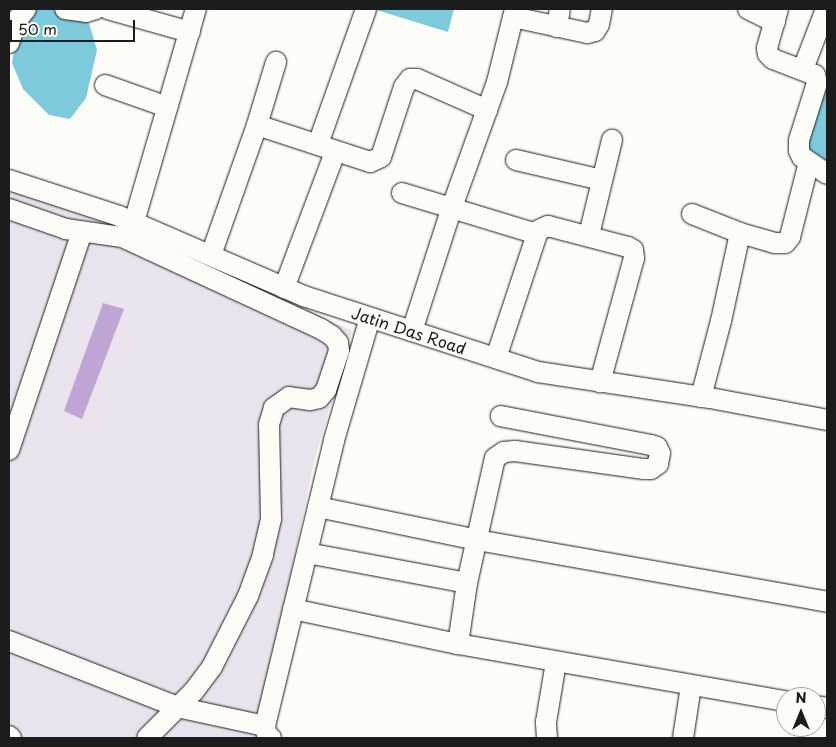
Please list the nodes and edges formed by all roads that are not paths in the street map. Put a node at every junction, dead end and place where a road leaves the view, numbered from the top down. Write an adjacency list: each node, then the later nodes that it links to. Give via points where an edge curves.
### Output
1 (26, 9): 14 (street, via 17,20)
2 (64, 9): 3 (street, via 86,12)
3 (96, 9)
4 (108, 9): 13 (street)
5 (196, 9): 13 (street)
6 (366, 9): 22 (street)
7 (602, 9): 12 (street, via 595,31 587,32)
8 (748, 9): 11 (street)
9 (826, 9): 16 (street)
10 (514, 13): 12 (street); 19 (street)
11 (777, 15): 16 (street, via 768,54)
12 (558, 18)
13 (190, 32): 18 (street)
14 (9, 42)
15 (276, 62): 20 (street)
16 (803, 70): 24 (street, via 815,75 817,83 799,140 799,151)
17 (105, 85): 18 (street)
18 (166, 107): 32 (street)
19 (487, 110): 22 (street, via 410,79 404,87 381,157 370,162); 29 (street)
20 (257, 125): 22 (street); 37 (street)
21 (612, 140): 27 (street)
22 (326, 148): 38 (street)
23 (516, 160): 27 (street)
24 (809, 162): 25 (street); 34 (street, via 790,237 785,243)
25 (827, 174)
26 (9, 180): 32 (street, Jatin Das Road)
27 (602, 180): 36 (street)
28 (402, 193): 29 (street)
29 (452, 206): 35 (street); 40 (street)
30 (9, 209): 33 (street)
31 (692, 214): 34 (street)
32 (134, 222): 37 (street, Jatin Das Road)
33 (82, 232): 46 (street); 58 (street, via 122,237 321,329 338,343 339,351 326,390 319,398 289,397 274,408 269,424 271,519 263,555 248,596 212,667)
34 (740, 233): 43 (street)
35 (537, 234): 36 (street, via 548,226); 41 (street)
36 (589, 236): 42 (street, via 628,246 633,250 634,258)
37 (211, 255): 38 (street, Jatin Das Road)
38 (284, 288): 39 (street, Jatin Das Road)
39 (370, 318): 40 (street, Jatin Das Road); 47 (street)
40 (412, 332): 41 (street, Jatin Das Road)
41 (496, 358): 42 (street, Jatin Das Road, via 538,372)
42 (600, 382): 43 (street, Jatin Das Road)
43 (701, 397): 45 (street, Jatin Das Road)
44 (501, 416): 48 (street, via 651,445 660,453 658,464 652,469 643,469 504,452 495,458)
45 (827, 420)
46 (9, 450)
47 (318, 507): 48 (street); 49 (street)
48 (477, 540): 50 (street); 51 (street)
49 (307, 553): 50 (street); 52 (street)
50 (467, 583): 54 (street)
51 (827, 602)
52 (293, 609): 54 (street); 59 (street)
53 (9, 641): 58 (street)
54 (458, 644): 55 (street)
55 (556, 662): 56 (street); 61 (street, via 546,722)
56 (691, 686): 57 (street); 62 (street)
57 (776, 699)
58 (177, 707): 59 (street); 60 (street)
59 (267, 734)
60 (147, 738)
61 (547, 738)
62 (683, 738)

